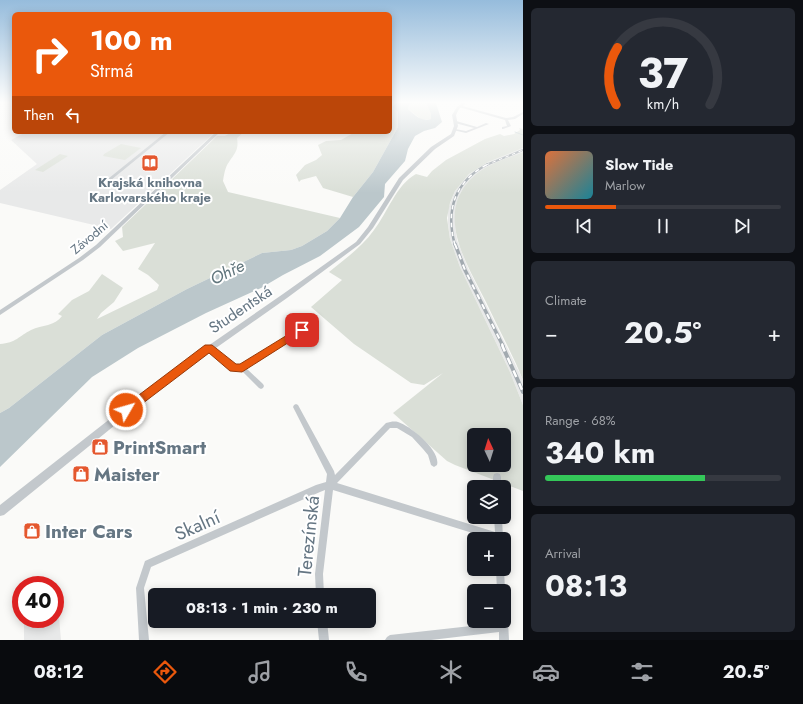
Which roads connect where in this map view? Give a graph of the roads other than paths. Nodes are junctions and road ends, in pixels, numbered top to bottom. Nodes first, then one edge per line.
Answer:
1 (454, 133) edge
2 (166, 134) edge
3 (216, 134) edge
4 (99, 188) dead end
5 (0, 313) edge
6 (302, 330) dead end
7 (209, 348) junction
8 (242, 368) junction
9 (261, 386) dead end
10 (296, 407) dead end
11 (434, 463) dead end
12 (330, 485) junction
13 (0, 511) edge
14 (480, 532) edge
15 (320, 588) edge
16 (323, 628) edge
17 (475, 628) edge
18 (503, 628) edge
19 (144, 640) edge
20 (324, 640) edge
21 (390, 640) edge
22 (504, 640) edge

1 - 7 street, Studentská
2 - 4 street
3 - 5 street, Závodní
6 - 8 street
7 - 8 street
7 - 13 street, Studentská
8 - 9 street
10 - 12 street
11 - 12 street, Terezínská
12 - 14 street
12 - 15 street, Terezínská
12 - 19 street, Skalní
16 - 20 street
17 - 21 street
18 - 22 street

